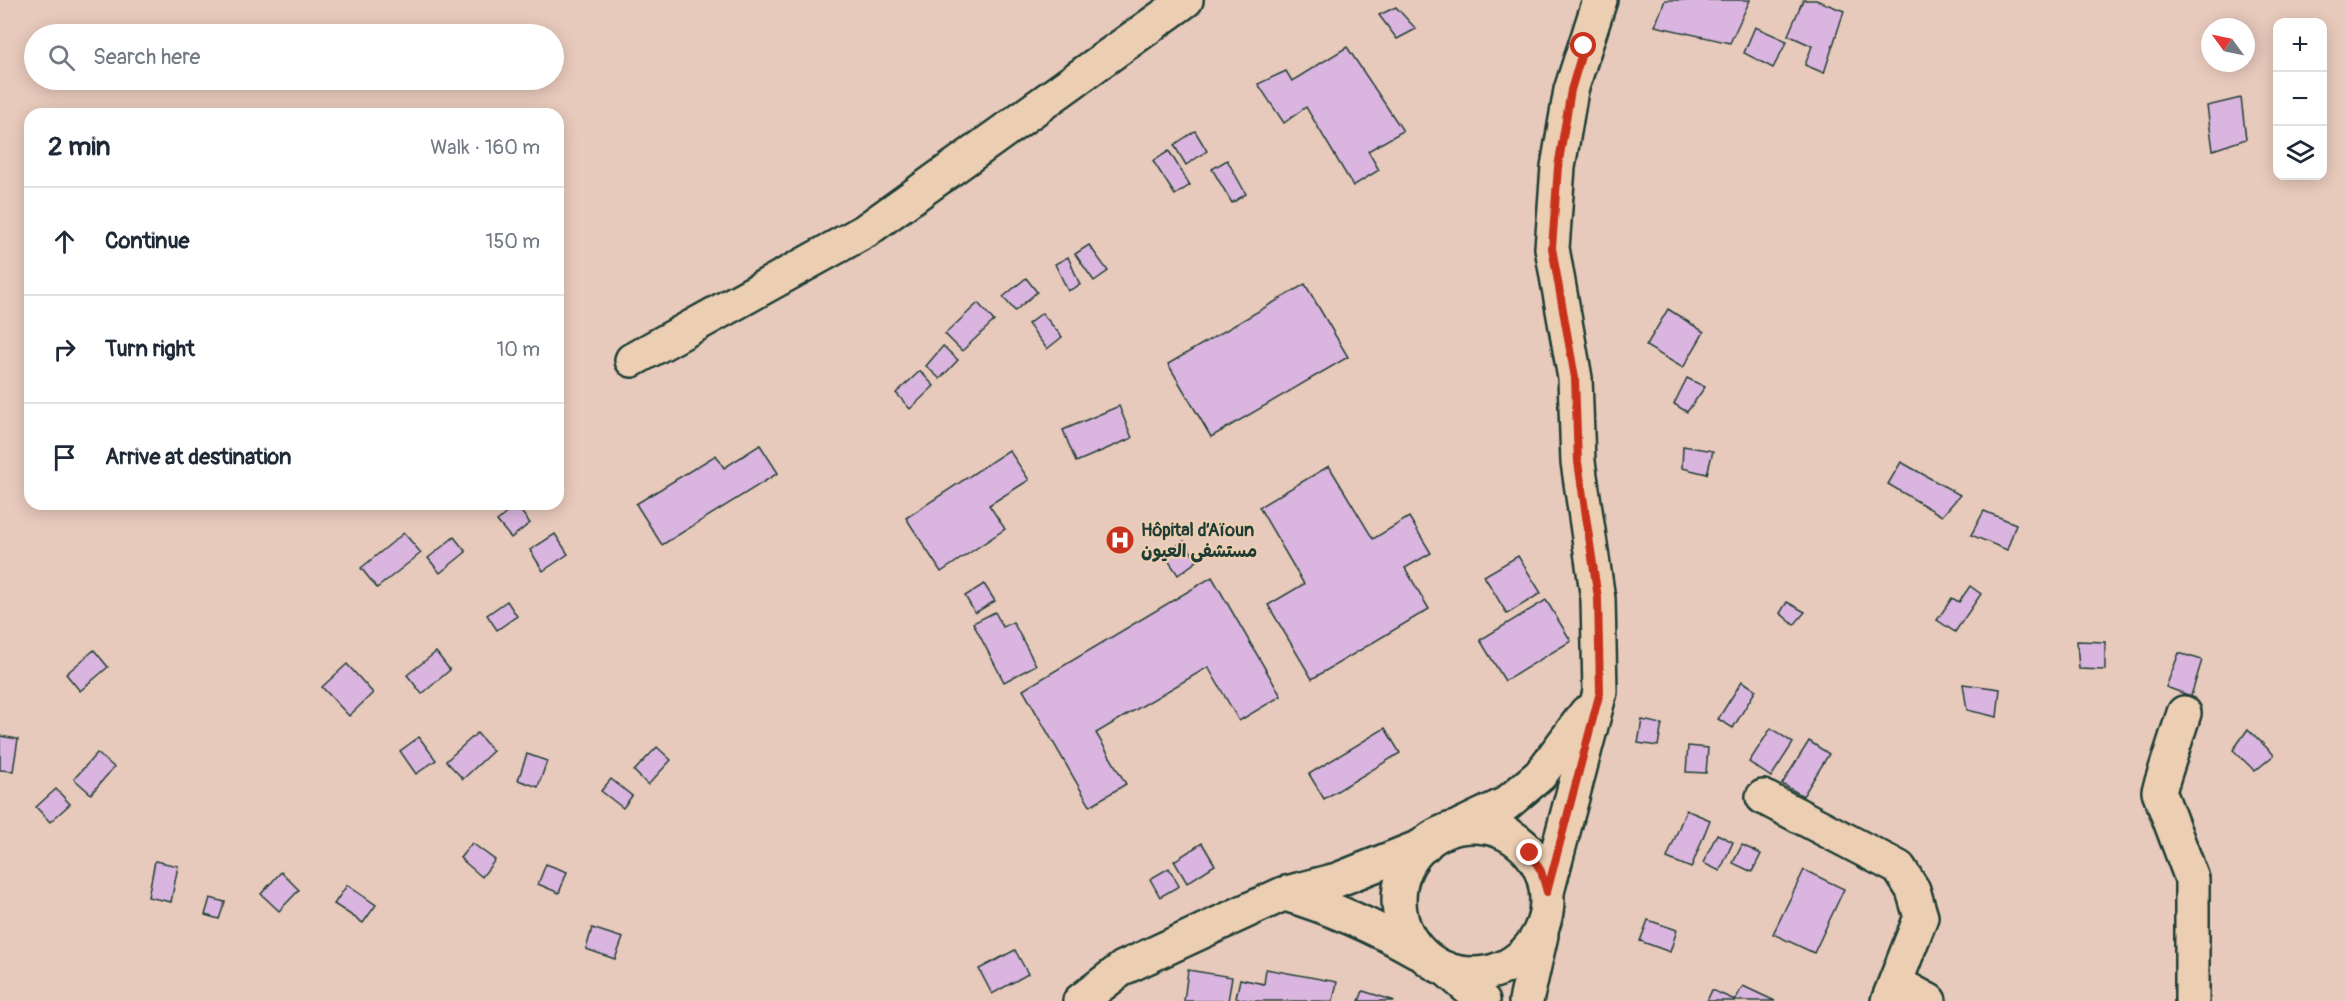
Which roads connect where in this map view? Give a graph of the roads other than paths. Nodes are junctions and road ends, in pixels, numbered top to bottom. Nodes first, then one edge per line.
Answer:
1 (1186, 0) edge
2 (1600, 0) edge
3 (632, 360) dead end
4 (1600, 692) junction
5 (2184, 713) dead end
6 (1763, 797) dead end
7 (1439, 837) junction
8 (1283, 894) junction
9 (1545, 907) junction
10 (1433, 961) junction
11 (1892, 992) edge
12 (1080, 1001) edge
13 (1483, 1001) edge
14 (1526, 1001) edge
15 (1929, 1001) edge
16 (2192, 1001) edge

1 - 3 street
2 - 4 street
4 - 7 street
4 - 9 street
5 - 16 street
6 - 11 street
7 - 8 street
7 - 9 street
7 - 10 street
8 - 10 street
8 - 12 street
9 - 10 street
9 - 14 street
10 - 13 street
11 - 15 street

